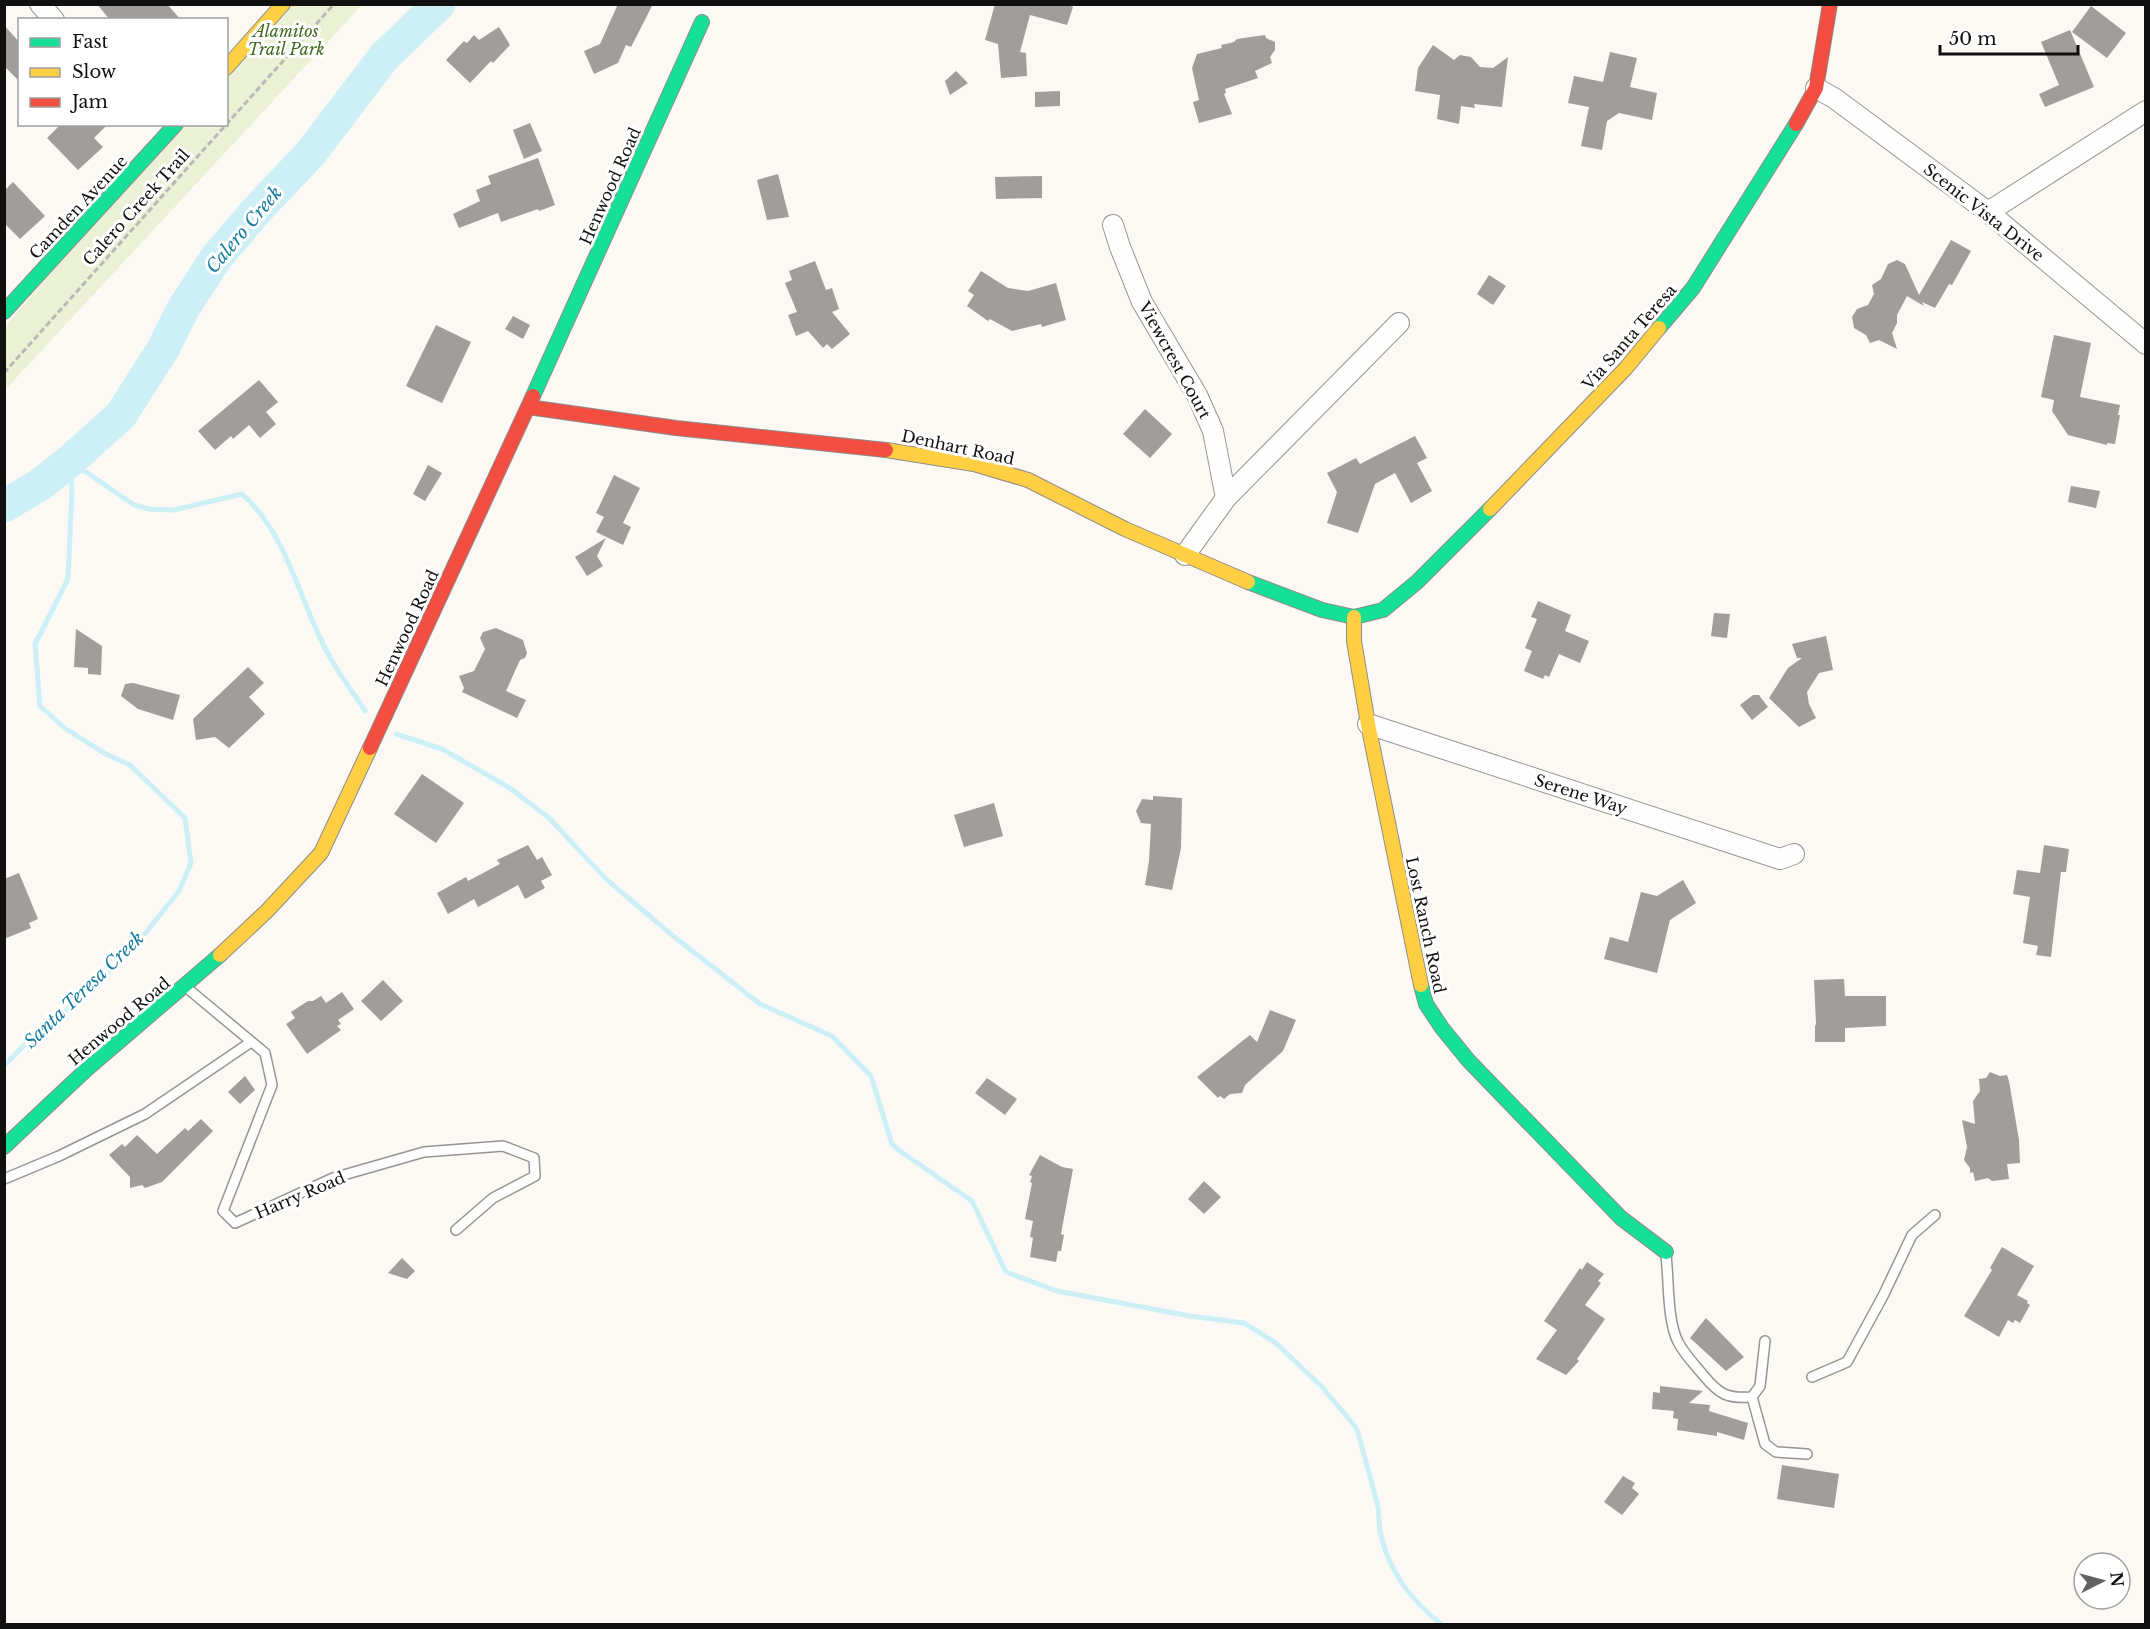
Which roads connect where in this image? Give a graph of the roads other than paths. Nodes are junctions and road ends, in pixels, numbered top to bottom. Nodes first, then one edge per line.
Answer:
1 (40, 4) edge
2 (283, 4) edge
3 (1830, 4) edge
4 (52, 18) edge
5 (702, 22) dead end
6 (228, 66) edge
7 (1816, 88) junction
8 (2145, 111) edge
9 (164, 129) edge
10 (1988, 212) junction
11 (1113, 225) dead end
12 (7, 303) edge
13 (1399, 323) dead end
14 (2145, 344) edge
15 (528, 407) junction
16 (1226, 498) junction
17 (1185, 555) junction
18 (1354, 617) junction
19 (1368, 724) junction
20 (1794, 854) dead end
21 (186, 987) junction
22 (251, 1042) junction
23 (4, 1147) edge
24 (4, 1179) edge
25 (1935, 1215) dead end
26 (456, 1230) dead end
27 (1666, 1252) joint
28 (1765, 1341) dead end
29 (1812, 1377) dead end
30 (1752, 1396) junction
31 (1807, 1454) dead end

1 - 4 street
2 - 6 street
3 - 7 street, Via Santa Teresa
5 - 15 street, Henwood Road
7 - 10 street, Scenic Vista Drive
7 - 18 street, Via Santa Teresa
8 - 10 street
9 - 12 street, Camden Avenue
10 - 14 street, Scenic Vista Drive
11 - 16 street, Viewcrest Court
13 - 16 street
15 - 17 street, Denhart Road
15 - 21 street, Henwood Road
16 - 17 street
17 - 18 street, Denhart Road
18 - 19 street, Lost Ranch Road
19 - 20 street, Serene Way
19 - 27 street, Lost Ranch Road
21 - 22 lane, Harry Road
21 - 23 street, Henwood Road
22 - 24 lane
22 - 26 lane, Harry Road
25 - 29 lane
27 - 30 lane
28 - 30 lane
30 - 31 lane

